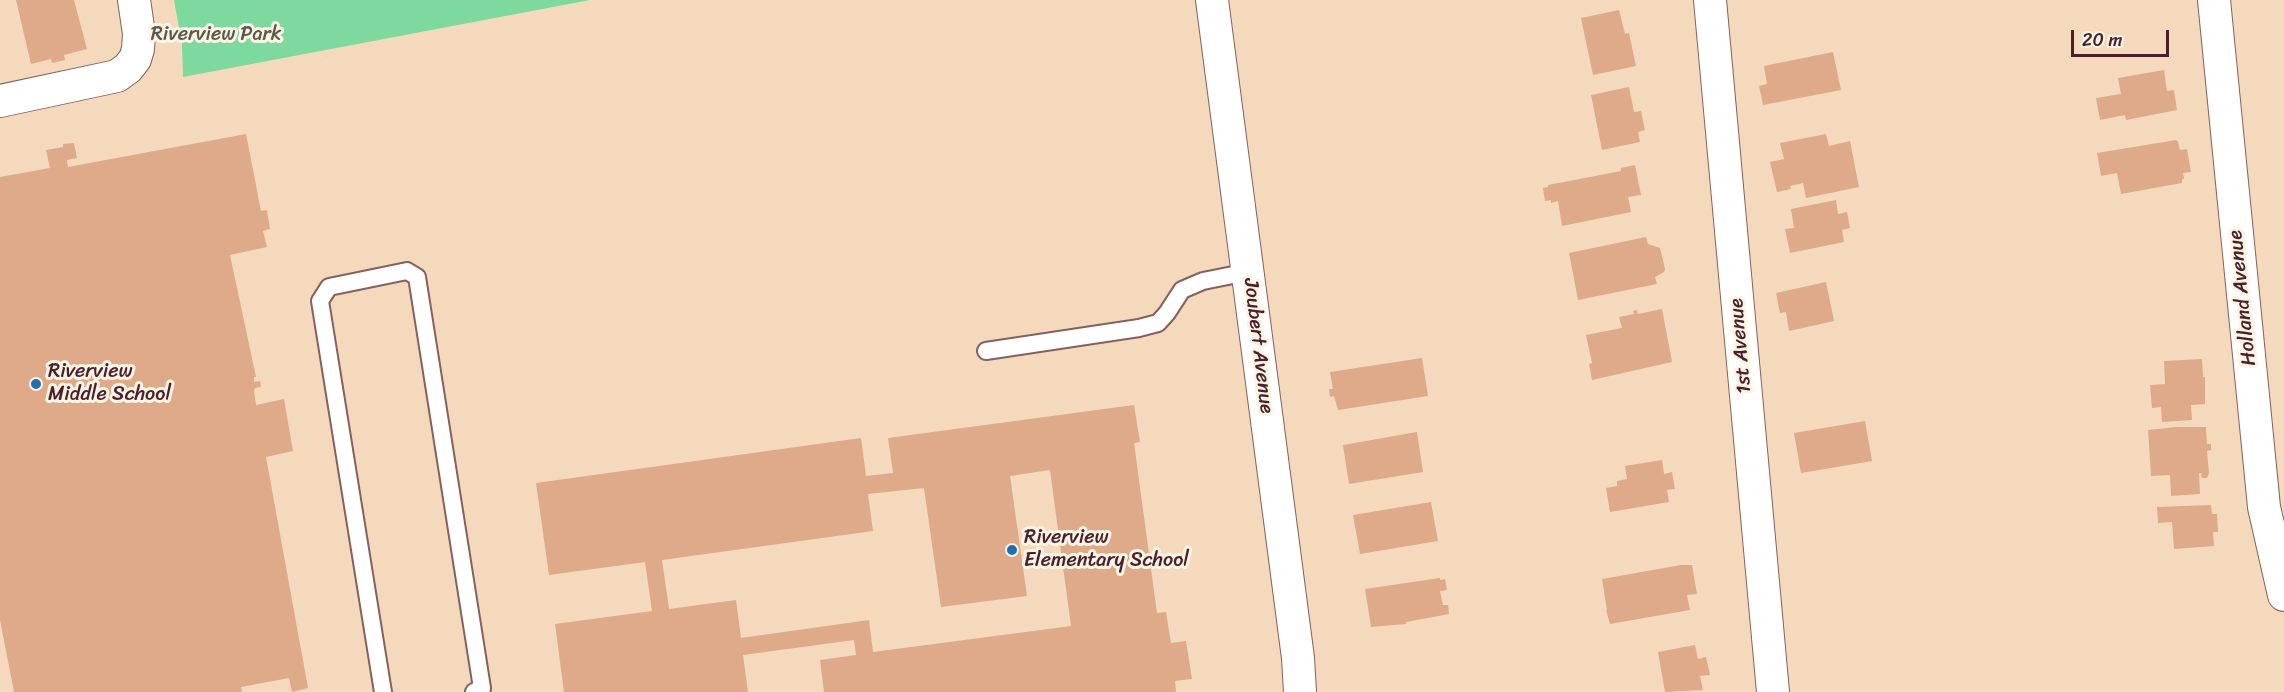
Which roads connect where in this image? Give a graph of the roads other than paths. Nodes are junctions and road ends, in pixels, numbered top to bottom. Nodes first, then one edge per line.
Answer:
1 (134, 0) edge
2 (1212, 0) edge
3 (1710, 0) edge
4 (2214, 0) edge
5 (0, 101) edge
6 (1248, 272) junction
7 (986, 351) dead end
8 (2284, 595) edge
9 (383, 692) edge
10 (474, 692) edge
11 (1300, 692) edge
12 (1773, 692) edge

1 - 5 street
2 - 6 street, Joubert Avenue
3 - 12 street, 1st Avenue
4 - 8 street, Holland Avenue
6 - 7 lane
6 - 11 street, Joubert Avenue
9 - 10 lane

